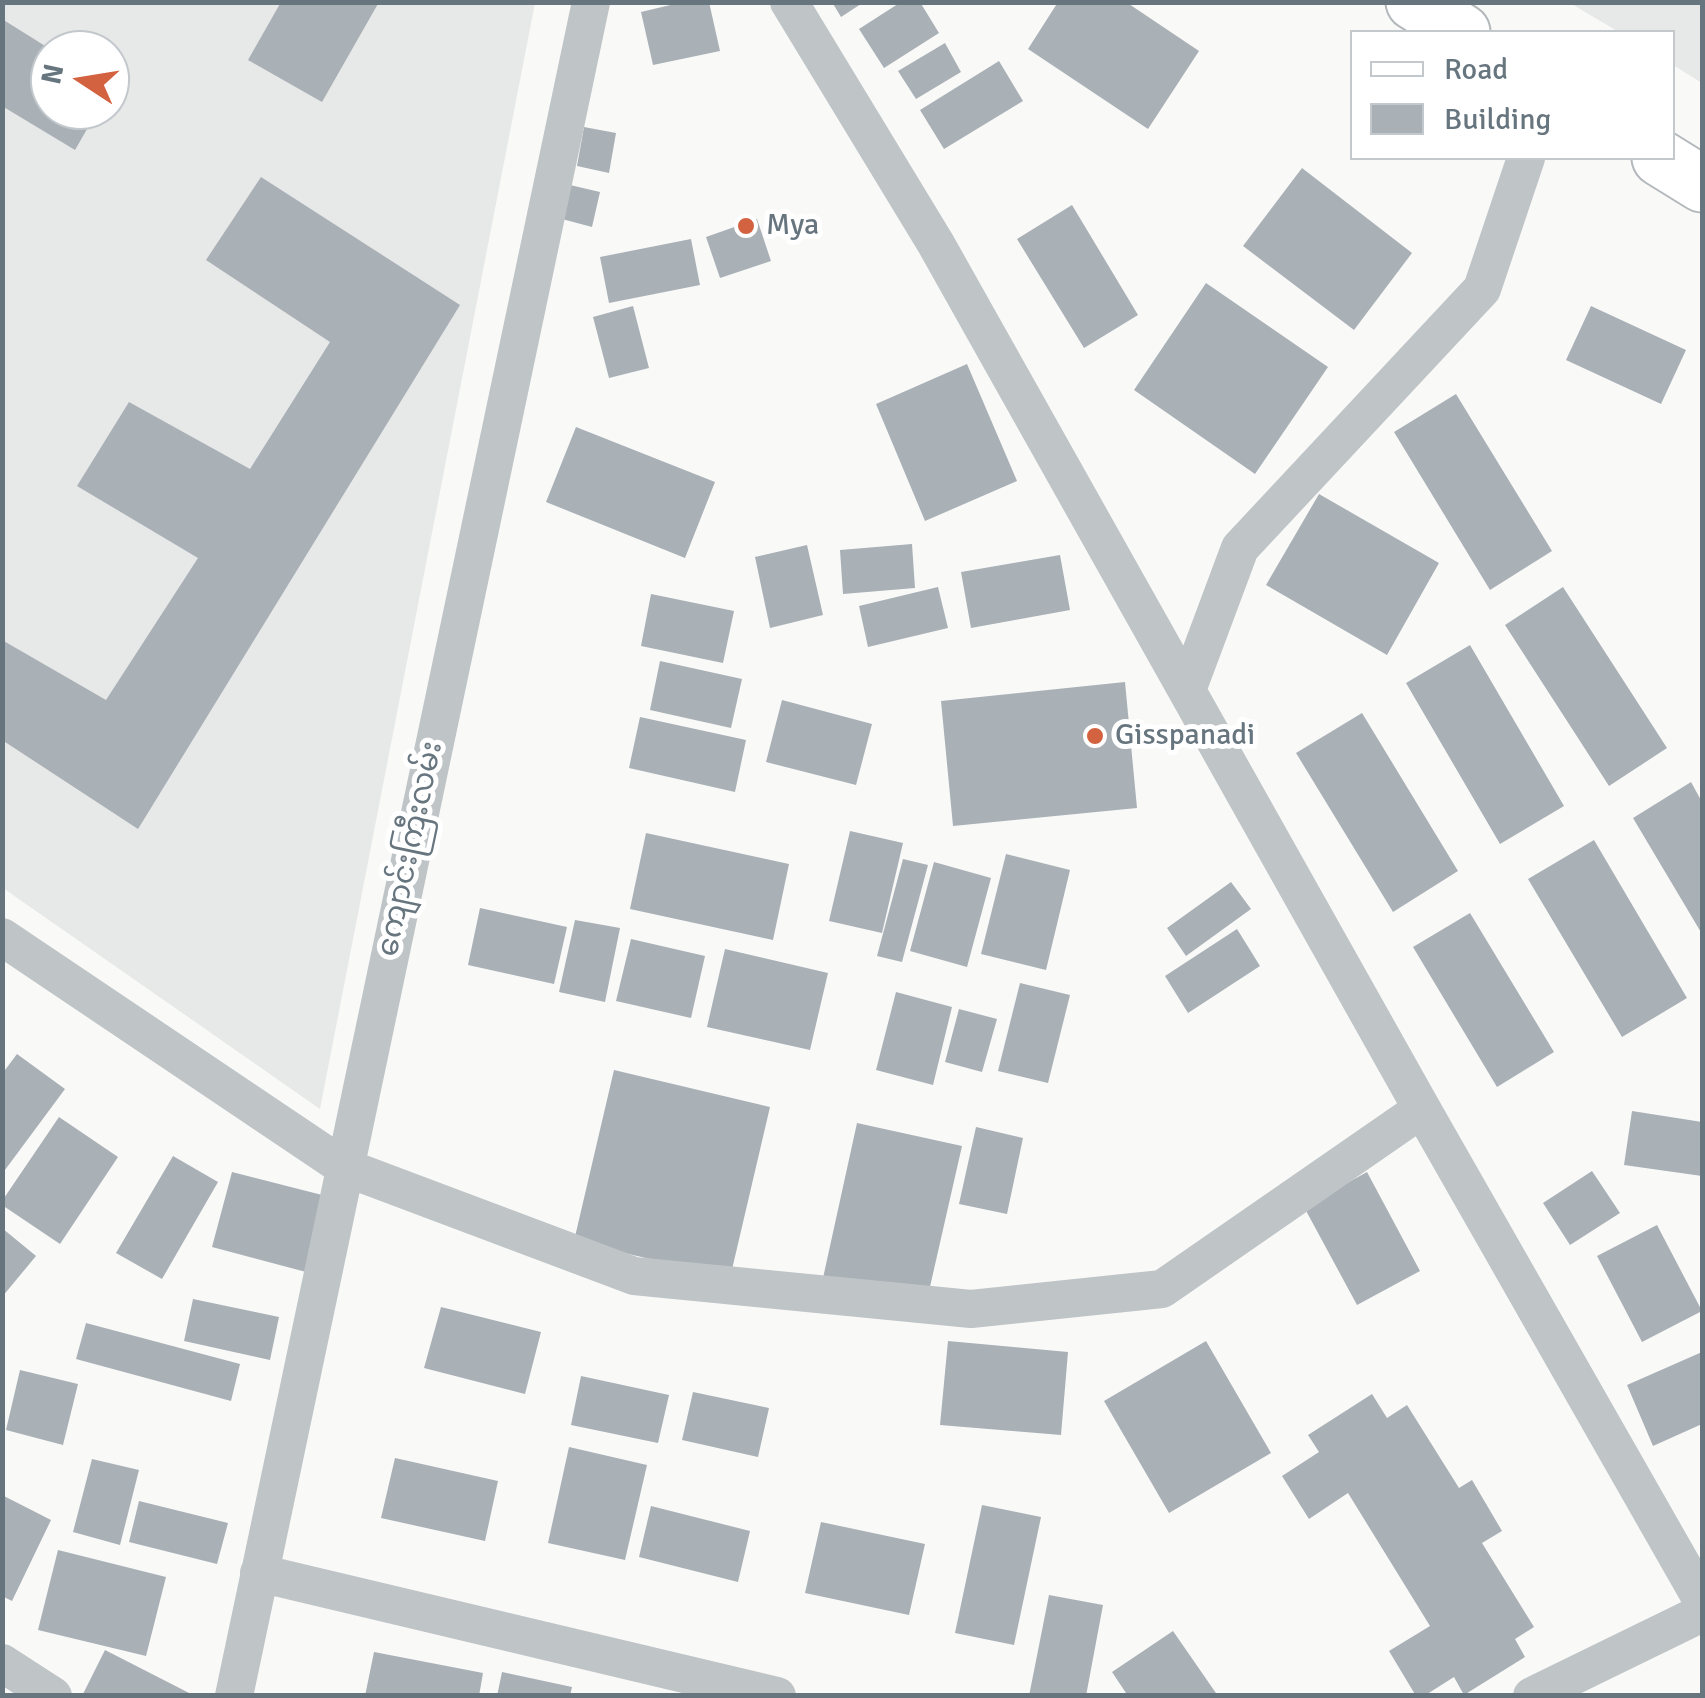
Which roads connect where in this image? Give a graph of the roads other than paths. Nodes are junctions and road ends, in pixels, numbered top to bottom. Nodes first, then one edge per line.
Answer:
1 (592, 2) edge
2 (788, 2) edge
3 (1414, 2) edge
4 (1459, 30) edge
5 (1525, 160) edge
6 (1663, 160) edge
7 (1702, 184) edge
8 (1188, 690) junction
9 (2, 937) edge
10 (1422, 1109) junction
11 (344, 1167) junction
12 (259, 1572) junction
13 (1702, 1600) edge
14 (1702, 1613) edge
15 (2, 1663) edge
16 (53, 1696) edge
17 (234, 1696) edge
18 (777, 1696) edge
19 (1532, 1696) edge

1 - 11 street, ကျောင်းကြီးလမ်း
2 - 8 street
3 - 4 main road
5 - 8 street
6 - 7 main road
8 - 10 street
9 - 11 street
10 - 11 street
10 - 13 street
11 - 12 street, ကျောင်းကြီးလမ်း
12 - 17 street, ကျောင်းကြီးလမ်း
12 - 18 street
14 - 19 street
15 - 16 street

